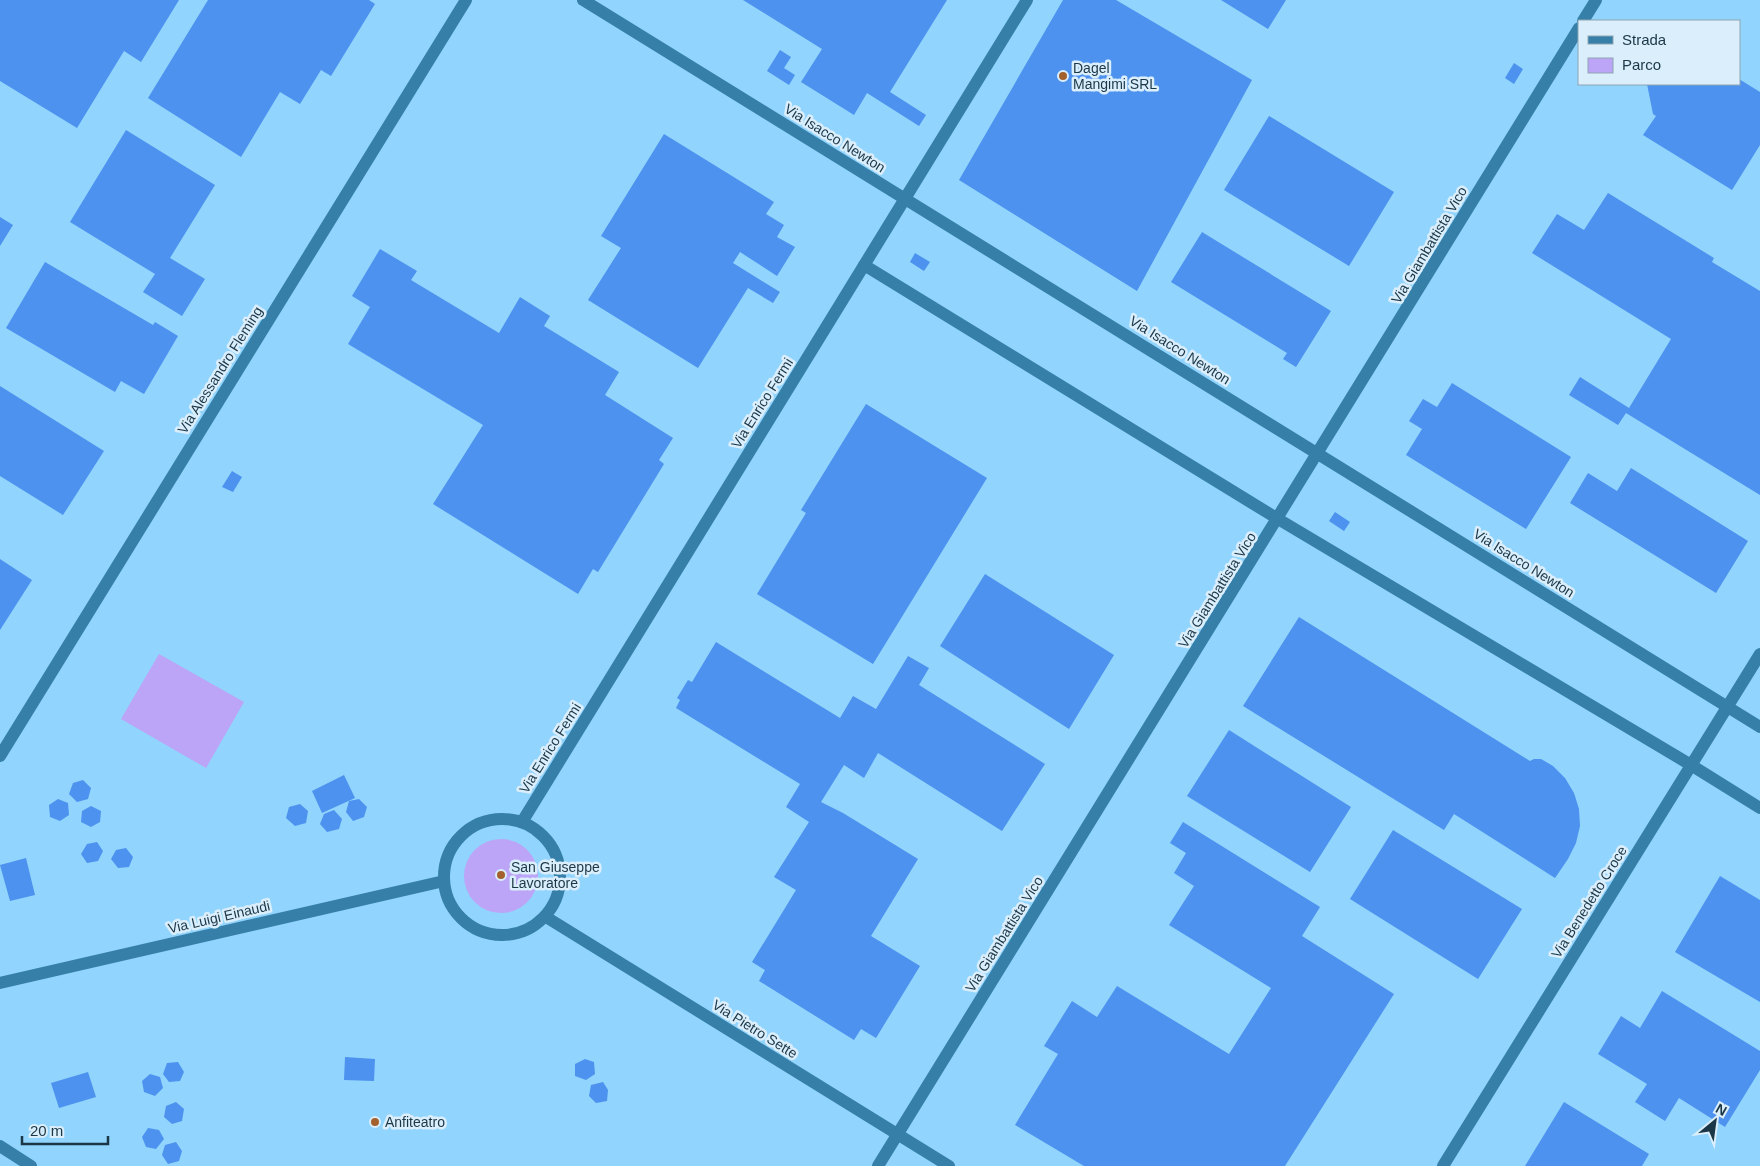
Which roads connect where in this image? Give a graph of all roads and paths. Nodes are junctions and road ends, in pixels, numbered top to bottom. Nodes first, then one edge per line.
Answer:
1 (466, 0) edge
2 (583, 0) edge
3 (1028, 0) edge
4 (1596, 0) edge
5 (1584, 20) edge
6 (1578, 30) edge
7 (905, 199) junction
8 (864, 265) junction
9 (1318, 454) junction
10 (1278, 519) junction
11 (1760, 654) edge
12 (1728, 706) junction
13 (1760, 727) edge
14 (0, 756) edge
15 (1691, 765) junction
16 (1760, 808) edge
17 (522, 822) junction
18 (444, 881) junction
19 (546, 917) junction
20 (0, 982) edge
21 (898, 1134) junction
22 (0, 1146) edge
23 (32, 1166) edge
24 (878, 1166) edge
25 (949, 1166) edge
26 (1443, 1166) edge

1 - 14 street, Via Alessandro Fleming
2 - 7 street, Via Isacco Newton
3 - 7 street, Via Enrico Fermi
4 - 5 street
6 - 9 street, Via Giambattista Vico
7 - 8 street, Via Enrico Fermi
7 - 9 street, Via Isacco Newton
8 - 10 street
8 - 17 street, Via Enrico Fermi
9 - 10 street, Via Giambattista Vico
9 - 12 street, Via Isacco Newton
10 - 15 street
10 - 21 street, Via Giambattista Vico
11 - 12 street, Via Benedetto Croce
12 - 13 street, Via Isacco Newton
12 - 15 street, Via Benedetto Croce
15 - 16 street
15 - 26 street, Via Benedetto Croce
17 - 18 street
17 - 19 street
18 - 19 street
18 - 20 street, Via Luigi Einaudi
19 - 21 street, Via Pietro Sette
21 - 24 street, Via Giambattista Vico
21 - 25 street, Via Pietro Sette
22 - 23 street

